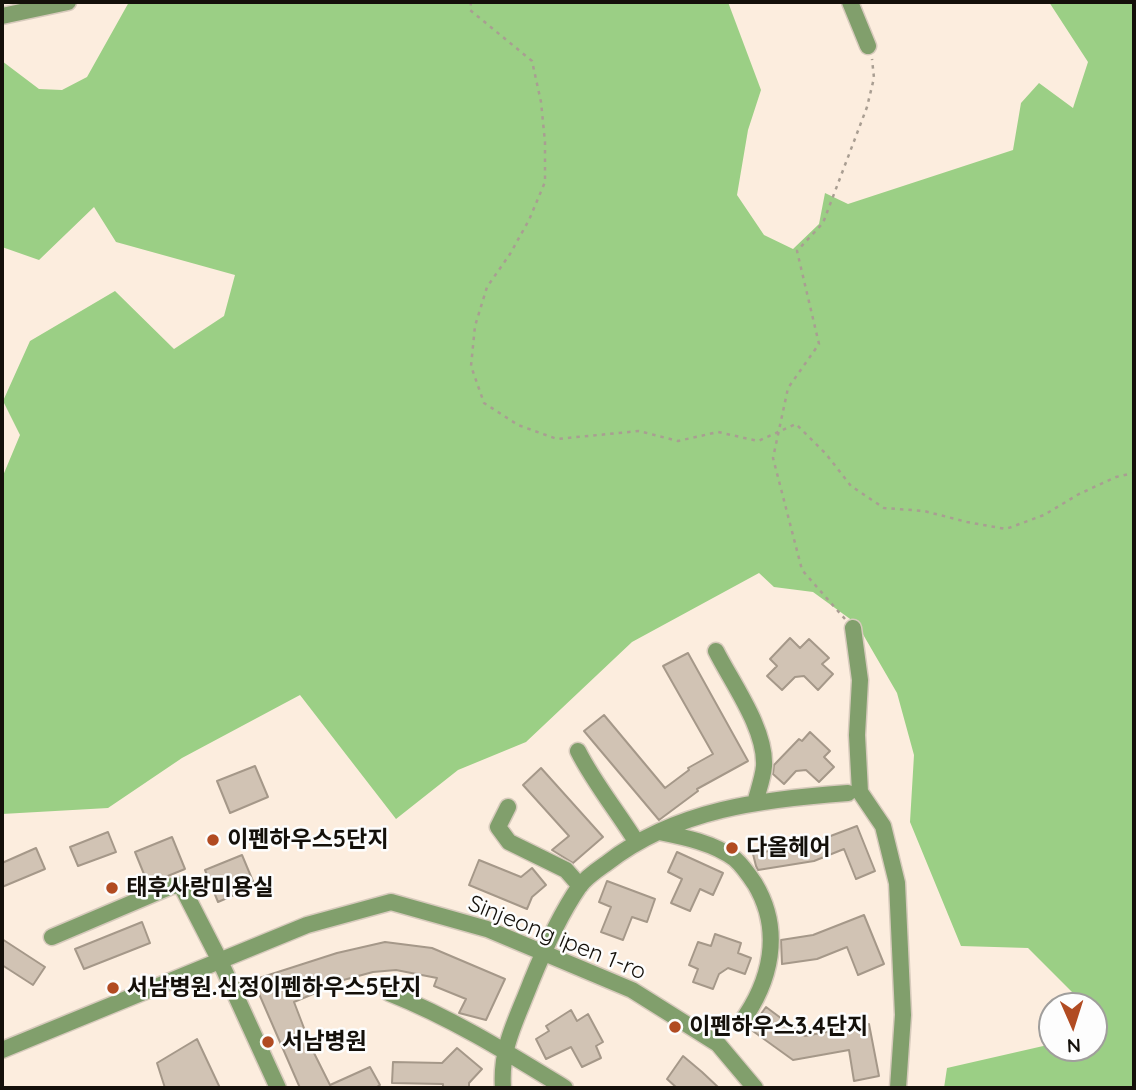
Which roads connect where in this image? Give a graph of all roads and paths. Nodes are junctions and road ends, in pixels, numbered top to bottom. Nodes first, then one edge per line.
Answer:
1 (68, 2) edge
2 (471, 2) edge
3 (850, 2) edge
4 (2, 16) edge
5 (868, 46) joint
6 (778, 432) junction
7 (1134, 473) edge
8 (853, 628) joint
9 (716, 651) dead end
10 (578, 751) dead end
11 (848, 793) dead end
12 (755, 803) junction
13 (508, 807) dead end
14 (659, 832) junction
15 (637, 842) junction
16 (580, 886) junction
17 (52, 937) dead end
18 (543, 953) junction
19 (220, 961) junction
20 (389, 993) dead end
21 (740, 1024) dead end
22 (2, 1050) edge
23 (504, 1050) junction
24 (278, 1088) edge
25 (503, 1088) edge
26 (565, 1088) edge
27 (755, 1088) edge
28 (898, 1088) edge

1 - 4 street
2 - 6 path
3 - 5 street
5 - 6 path
6 - 7 path
6 - 8 path
8 - 28 street
9 - 12 street
10 - 15 street
11 - 12 street
12 - 14 street
13 - 16 street
14 - 15 street
14 - 21 street
15 - 16 street
16 - 18 street
17 - 19 street
18 - 19 street, Sinjeong ipen 1-ro
18 - 23 street
18 - 27 street, Sinjeong ipen 1-ro
19 - 22 street, Sinjeong ipen 1-ro
19 - 24 street
20 - 23 street
23 - 25 street
23 - 26 street

